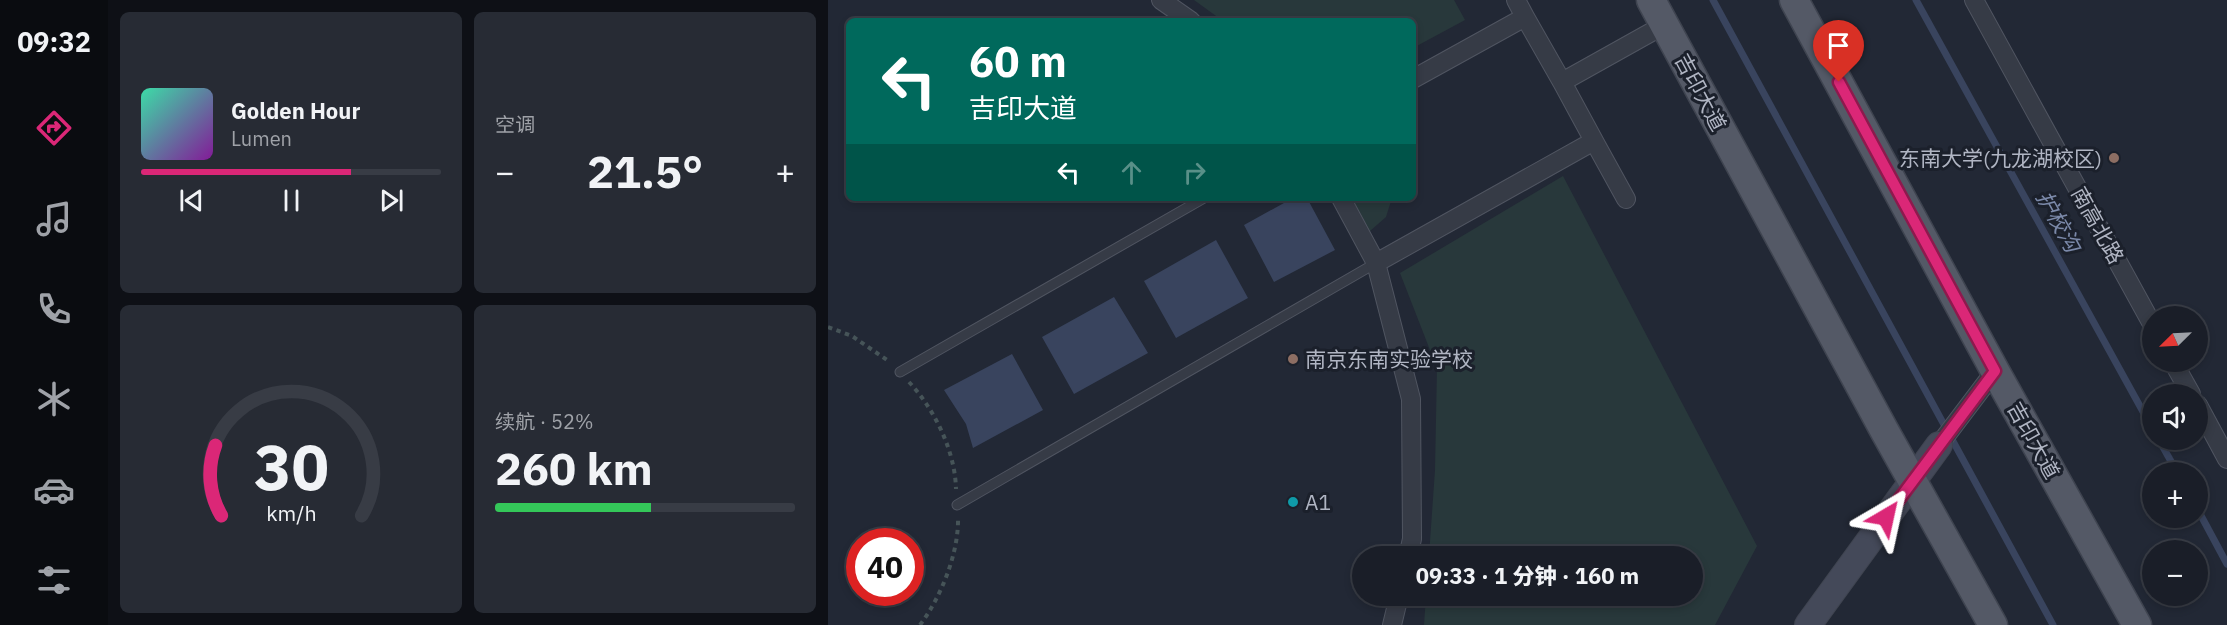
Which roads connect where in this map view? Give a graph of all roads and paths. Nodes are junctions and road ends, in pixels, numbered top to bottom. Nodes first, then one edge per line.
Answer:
1 (1161, 0) edge
2 (1516, 0) edge
3 (1651, 0) edge
4 (1794, 0) edge
5 (1974, 0) edge
6 (1525, 17) junction
7 (1187, 18) edge
8 (1664, 25) junction
9 (1416, 77) edge
10 (1563, 82) junction
11 (1594, 141) junction
12 (1626, 199) dead end
13 (1199, 201) edge
14 (1343, 201) edge
15 (1376, 263) junction
16 (2142, 306) edge
17 (828, 327) edge
18 (1995, 371) junction
19 (900, 372) junction
20 (2208, 424) edge
21 (1939, 445) joint
22 (2227, 459) edge
23 (1912, 481) junction
24 (957, 505) junction
25 (1410, 546) edge
26 (1397, 606) edge
27 (920, 625) edge
28 (1392, 625) edge
29 (1808, 625) edge
30 (1993, 625) edge
31 (2137, 625) edge

1 - 7 street
2 - 6 street
3 - 8 main road, 吉印大道
4 - 18 main road, 吉印大道
5 - 16 street, 南高北路
6 - 9 street
6 - 10 street
8 - 10 street
8 - 23 main road, 吉印大道
10 - 11 street
11 - 12 street
11 - 15 street
13 - 19 lane
14 - 15 street
15 - 24 lane
15 - 25 street
17 - 19 path
18 - 21 street
18 - 31 main road, 吉印大道
19 - 24 path
20 - 22 street
21 - 23 street
23 - 29 street
23 - 30 main road, 吉印大道
24 - 27 path
26 - 28 street

